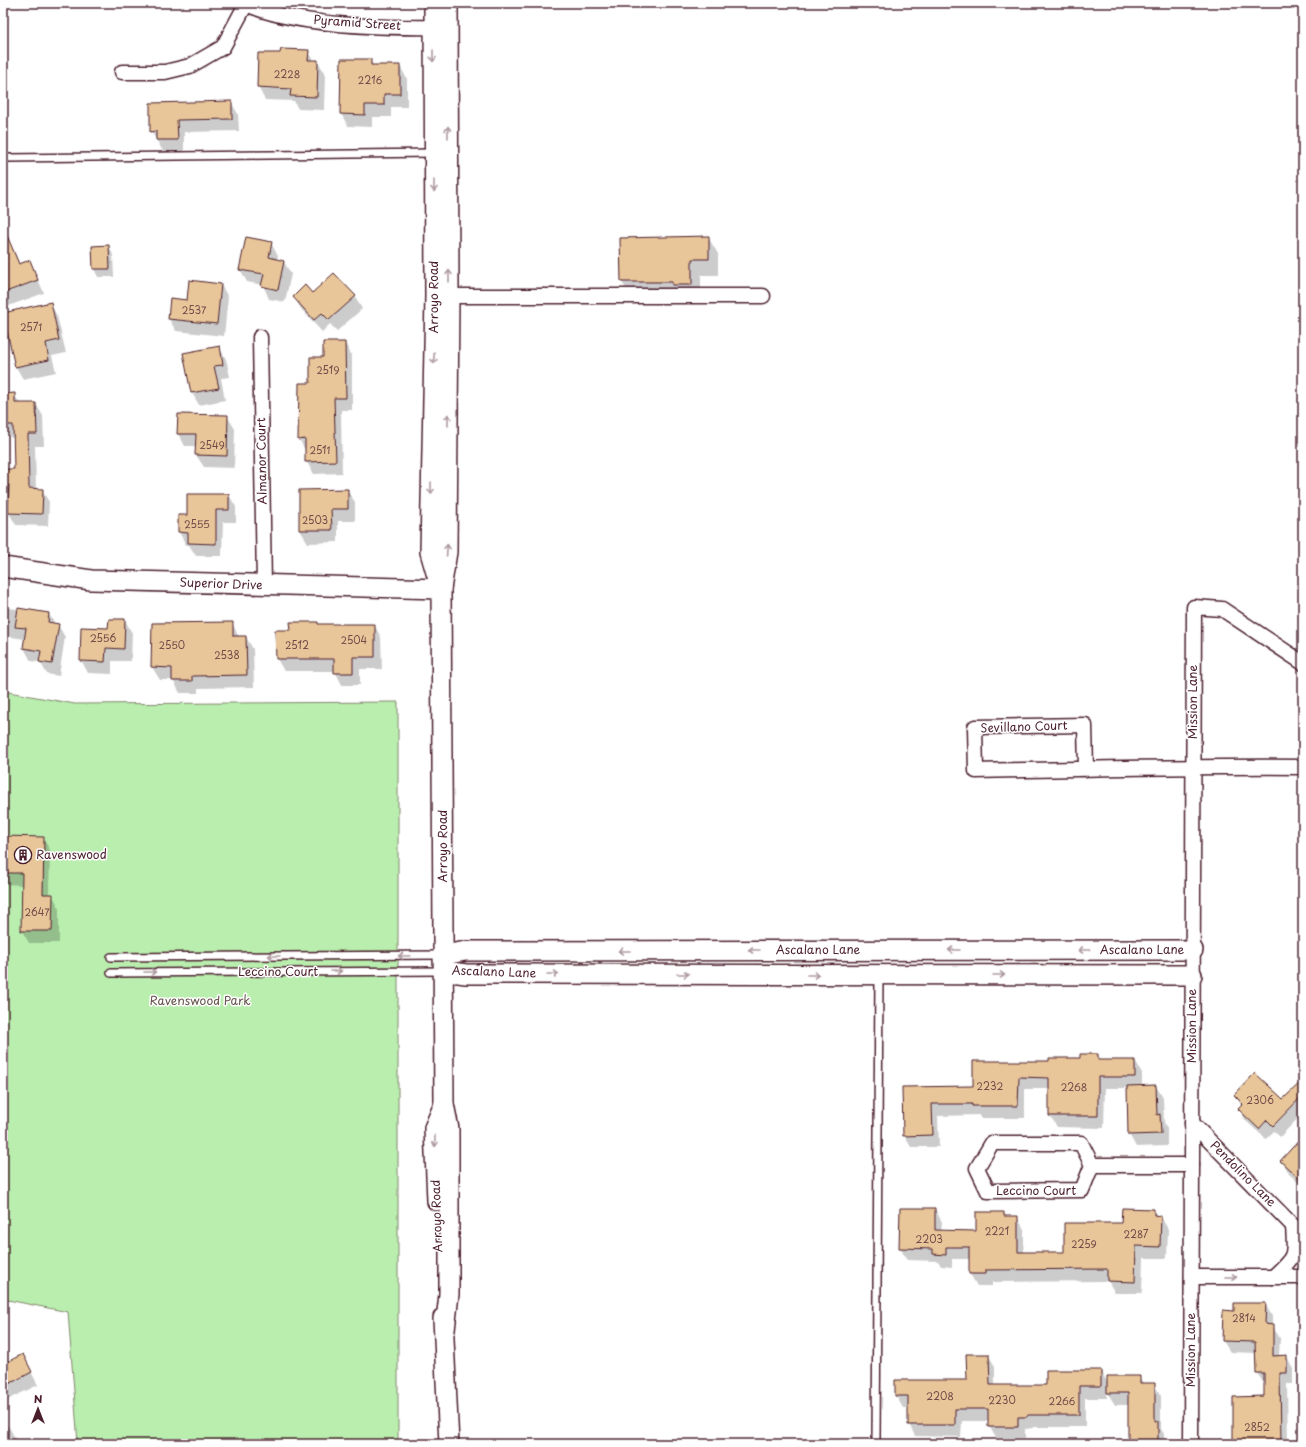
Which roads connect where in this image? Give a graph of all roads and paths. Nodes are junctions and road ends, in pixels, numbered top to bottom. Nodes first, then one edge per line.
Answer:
1 (434, 3) edge
2 (448, 3) edge
3 (245, 4) edge
4 (441, 27) junction
5 (122, 72) dead end
6 (441, 153) junction
7 (9, 158) dead end
8 (442, 296) junction
9 (763, 296) dead end
10 (260, 337) dead end
11 (3, 567) edge
12 (264, 585) junction
13 (441, 588) junction
14 (1303, 663) edge
15 (1193, 766) junction
16 (1303, 767) edge
17 (1086, 769) junction
18 (1192, 950) junction
19 (111, 958) dead end
20 (444, 963) junction
21 (111, 973) dead end
22 (879, 975) junction
23 (1192, 975) junction
24 (1192, 1123) junction
25 (1092, 1165) junction
26 (1192, 1165) junction
27 (1298, 1231) edge
28 (1192, 1276) junction
29 (1273, 1277) junction
30 (1303, 1277) edge
31 (449, 1444) edge
32 (876, 1444) edge
33 (1191, 1444) edge

1 - 4 street, Arroyo Road
2 - 4 street, Arroyo Road
3 - 4 street, Pyramid Street
3 - 5 street
4 - 6 street, Arroyo Road
6 - 7 lane
6 - 8 street, Arroyo Road
8 - 9 street
8 - 13 street, Arroyo Road
10 - 12 street, Almanor Court
11 - 12 street, Superior Drive
12 - 13 street, Superior Drive
13 - 20 street, Arroyo Road
14 - 15 street, Mission Lane
15 - 16 street, Sevillano Court
15 - 17 street, Sevillano Court
15 - 18 street, Mission Lane
17 - 17 street, Sevillano Court
18 -> 20 street, Ascalano Lane
18 - 23 street, Mission Lane
20 -> 19 lane, Leccino Court
21 -> 20 lane, Leccino Court
20 -> 22 street, Ascalano Lane
20 - 31 street, Arroyo Road
22 -> 23 street, Ascalano Lane
22 - 32 lane
23 - 24 street, Mission Lane
24 - 26 street, Mission Lane
24 - 27 street, Pendolino Lane
25 - 25 street, Leccino Court
25 - 26 street
26 - 28 street, Mission Lane
27 - 29 street, Pendolino Lane
28 -> 29 street
28 - 33 street, Mission Lane
29 - 30 street

